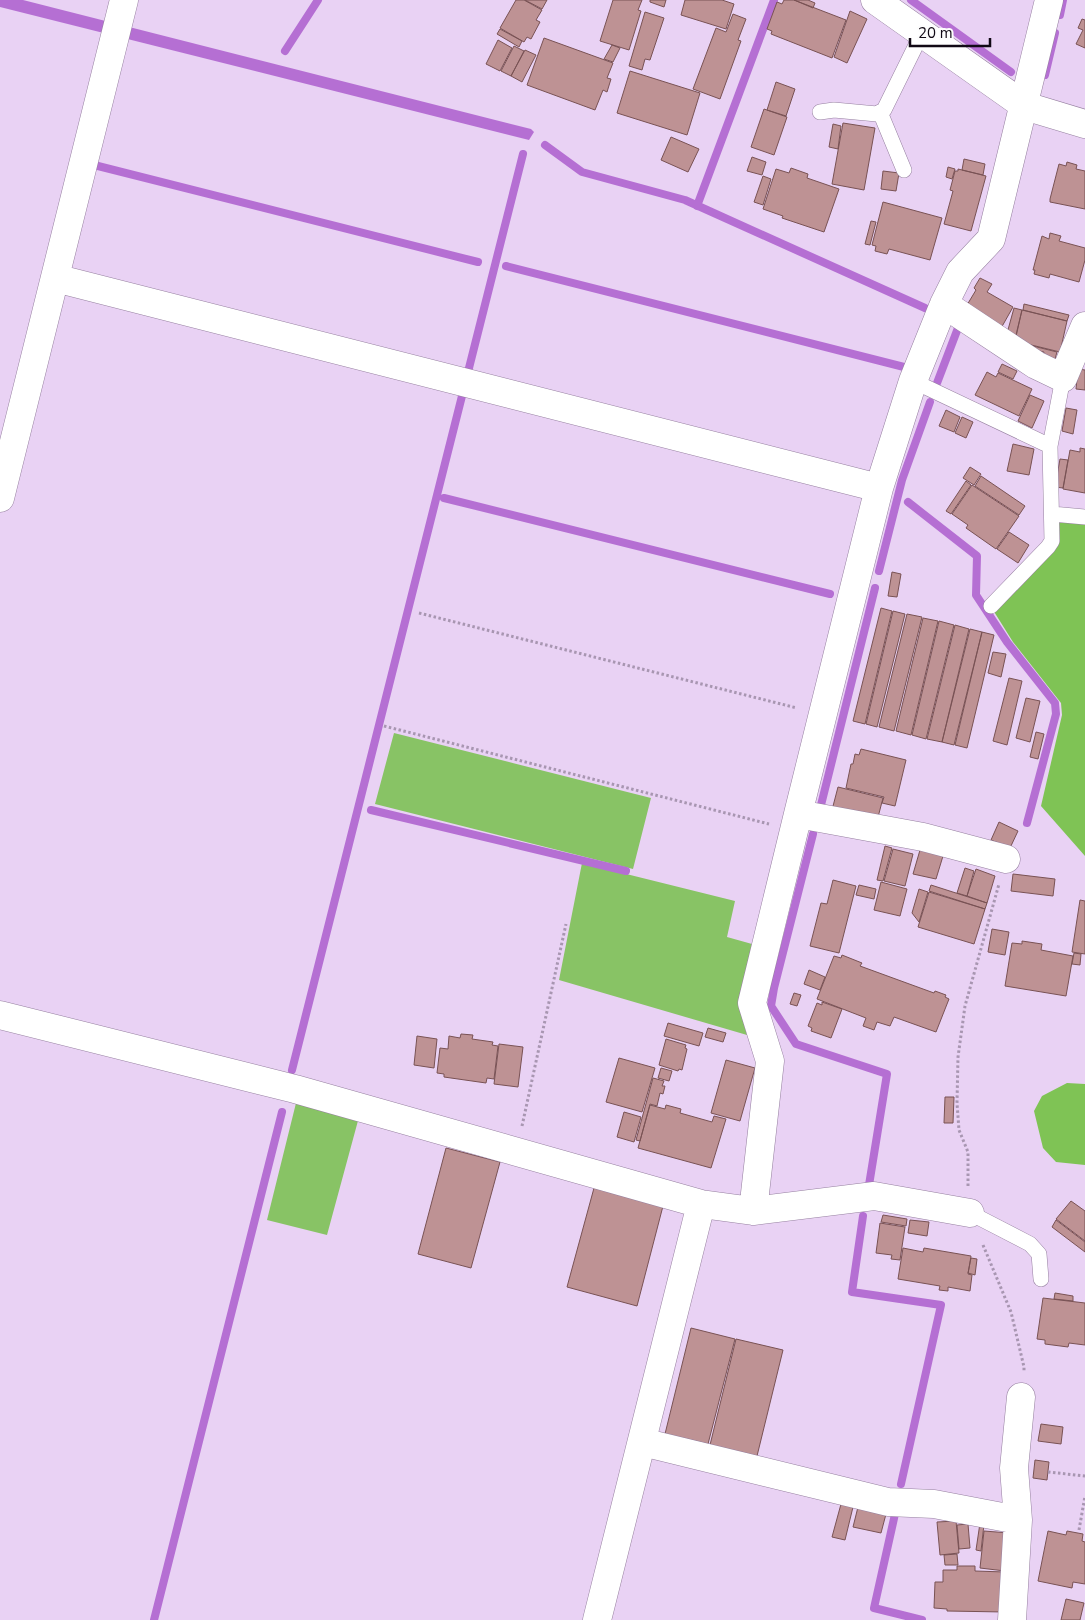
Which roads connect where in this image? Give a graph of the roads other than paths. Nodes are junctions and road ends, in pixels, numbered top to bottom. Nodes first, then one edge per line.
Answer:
1 (875, 0) edge
2 (1049, 0) edge
3 (119, 21) edge
4 (922, 33) junction
5 (1025, 106) junction
6 (820, 112) dead end
7 (880, 112) junction
8 (1085, 124) edge
9 (904, 170) dead end
10 (55, 278) junction
11 (944, 304) junction
12 (1085, 326) edge
13 (1073, 365) edge
14 (913, 381) junction
15 (1050, 446) junction
16 (879, 488) junction
17 (0, 498) edge
18 (1052, 514) junction
19 (1085, 517) edge
20 (991, 606) dead end
21 (796, 822) junction
22 (1006, 859) road end
23 (0, 1015) edge
24 (701, 1204) junction
25 (753, 1211) junction
26 (970, 1213) joint
27 (1041, 1279) dead end
28 (1021, 1397) road end
29 (642, 1442) junction
30 (1018, 1520) junction
31 (597, 1620) edge
32 (1012, 1620) edge

1 - 4 street
2 - 5 street
3 - 10 street
4 - 5 street
4 - 7 lane
5 - 8 street
5 - 11 street
6 - 7 lane
7 - 9 lane
10 - 16 street
10 - 17 street
11 - 13 street
11 - 14 street
12 - 13 street
13 - 15 lane
14 - 15 lane
14 - 16 street
15 - 18 lane
16 - 21 street
18 - 19 lane
18 - 20 lane
21 - 22 street
21 - 25 street
23 - 24 street
24 - 25 street
24 - 29 street
25 - 26 street
26 - 27 lane
28 - 30 street
29 - 30 street
29 - 31 street
30 - 32 street

